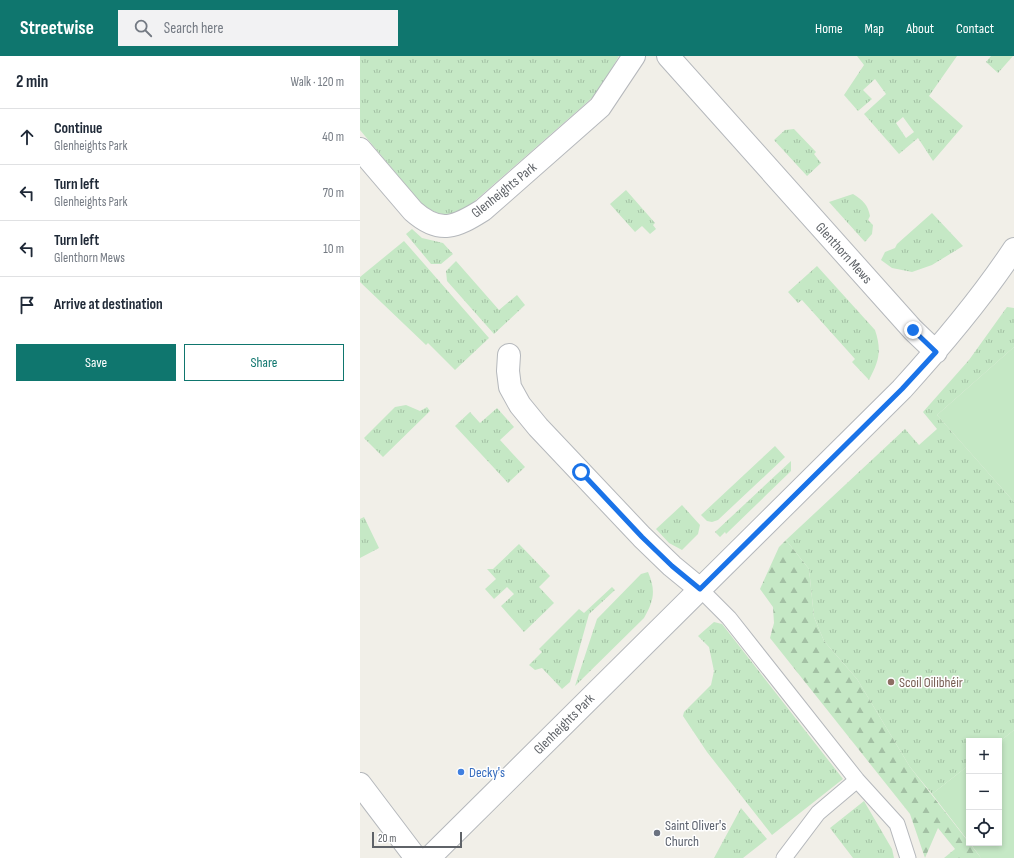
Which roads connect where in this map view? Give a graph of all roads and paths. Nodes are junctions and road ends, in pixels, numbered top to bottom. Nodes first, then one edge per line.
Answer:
1 (634, 56) edge
2 (668, 56) edge
3 (360, 149) edge
4 (1012, 257) edge
5 (936, 352) junction
6 (509, 355) dead end
7 (700, 589) junction
8 (857, 780) junction
9 (360, 784) edge
10 (416, 858) edge
11 (429, 858) edge
12 (784, 858) edge
13 (908, 858) edge

1 - 3 street, Glenheights Park
2 - 5 street, Glenthorn Mews
4 - 5 street
5 - 7 street, Glenheights Park
6 - 7 street
7 - 8 lane
7 - 11 street, Glenheights Park
8 - 12 lane
8 - 13 lane
9 - 10 street

